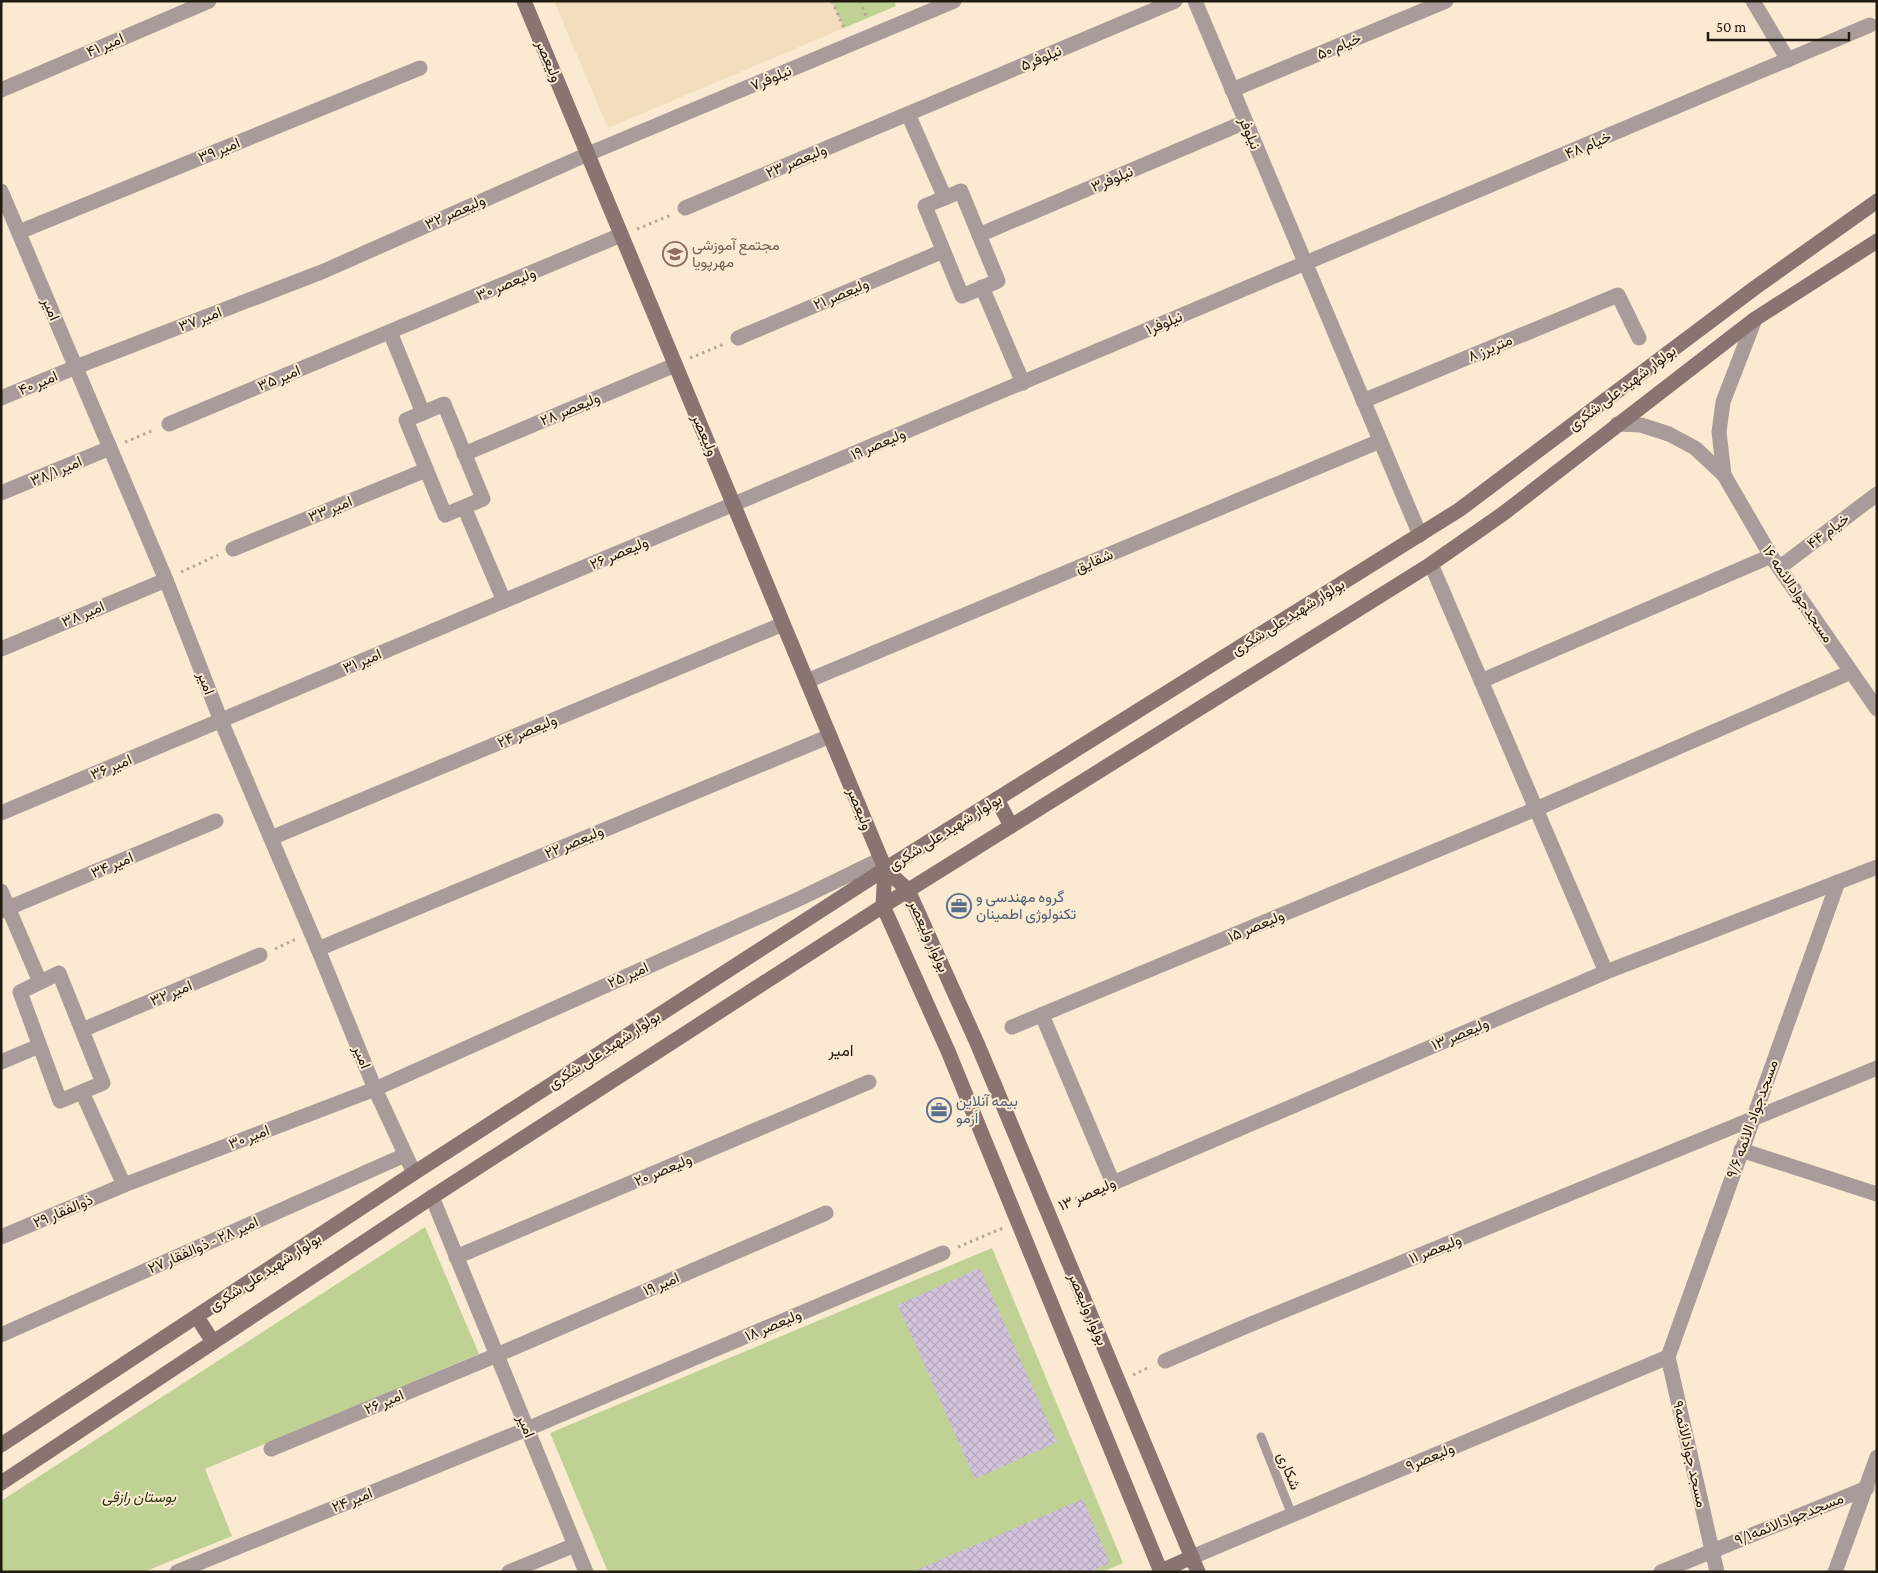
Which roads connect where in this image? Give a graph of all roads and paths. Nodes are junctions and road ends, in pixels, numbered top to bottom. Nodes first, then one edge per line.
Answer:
1 (209, 1) edge
2 (524, 1) edge
3 (832, 1) edge
4 (860, 1) edge
5 (954, 1) edge
6 (1175, 1) edge
7 (1195, 1) edge
8 (1446, 1) edge
9 (1753, 1) edge
10 (874, 16) dead end
11 (867, 18) junction
12 (859, 22) dead end
13 (1874, 22) edge
14 (851, 25) dead end
15 (1788, 60) junction
16 (420, 68) dead end
17 (1, 90) edge
18 (1232, 90) junction
19 (908, 114) junction
20 (1245, 122) junction
21 (588, 154) junction
22 (1, 191) edge
23 (945, 198) junction
24 (1877, 201) edge
25 (685, 208) joint
26 (19, 232) junction
27 (621, 235) junction
28 (979, 235) junction
29 (1877, 241) edge
30 (943, 251) junction
31 (1305, 264) junction
32 (324, 271) joint
33 (982, 288) junction
34 (1755, 320) junction
35 (390, 332) junction
36 (738, 338) joint
37 (1639, 338) dead end
38 (675, 365) junction
39 (76, 367) junction
40 (1023, 382) junction
41 (1, 398) edge
42 (1363, 401) junction
43 (423, 413) junction
44 (169, 424) joint
45 (1617, 424) junction
46 (1380, 441) junction
47 (110, 448) junction
48 (464, 454) junction
49 (426, 470) junction
50 (1724, 475) junction
51 (1, 493) edge
52 (1877, 494) edge
53 (734, 505) junction
54 (464, 507) junction
55 (1420, 535) junction
56 (233, 549) joint
57 (1775, 562) junction
58 (1431, 564) junction
59 (166, 580) junction
60 (504, 601) junction
61 (784, 624) junction
62 (1, 649) edge
63 (1851, 672) junction
64 (1481, 681) junction
65 (807, 682) junction
66 (1877, 709) edge
67 (221, 720) junction
68 (830, 736) junction
69 (998, 799) junction
70 (1536, 809) junction
71 (1, 813) edge
72 (216, 821) dead end
73 (1011, 826) junction
74 (271, 838) junction
75 (883, 864) junction
76 (1877, 867) edge
77 (1838, 882) junction
78 (908, 890) junction
79 (1, 891) edge
80 (883, 906) junction
81 (5, 910) edge
82 (311, 933) junction
83 (318, 949) junction
84 (260, 955) joint
85 (1606, 972) junction
86 (40, 982) junction
87 (1042, 1015) junction
88 (1012, 1028) dead end
89 (82, 1030) junction
90 (39, 1046) junction
91 (1, 1062) edge
92 (1877, 1068) edge
93 (869, 1082) dead end
94 (375, 1089) junction
95 (82, 1092) junction
96 (1752, 1118) junction
97 (1741, 1150) junction
98 (405, 1155) junction
99 (414, 1173) junction
100 (1112, 1182) junction
101 (124, 1185) junction
102 (1877, 1194) edge
103 (432, 1197) junction
104 (1047, 1211) junction
105 (826, 1213) dead end
106 (1018, 1222) junction
107 (1, 1237) edge
108 (943, 1253) joint
109 (456, 1257) junction
110 (197, 1317) junction
111 (1, 1335) edge
112 (213, 1342) junction
113 (497, 1355) junction
114 (1668, 1357) junction
115 (1165, 1361) joint
116 (1118, 1381) junction
117 (528, 1429) junction
118 (1261, 1437) dead end
119 (1, 1445) edge
120 (271, 1449) dead end
121 (1877, 1457) edge
122 (1, 1482) edge
123 (1867, 1488) junction
124 (1292, 1515) junction
125 (575, 1545) junction
126 (1712, 1551) junction
127 (1192, 1557) junction
128 (1160, 1571) edge
129 (177, 1572) edge
130 (509, 1572) edge
131 (586, 1572) edge
132 (1198, 1572) edge
133 (1661, 1572) edge
134 (1717, 1572) edge
135 (1835, 1572) edge

1 - 17 street, امیر ۴۱
2 - 21 main road, ولیعصر
3 - 14 path
4 - 11 path
5 - 21 street, نیلوفر۷
6 - 19 street, نیلوفر۵
7 - 18 street, نیلوفر
8 - 18 street, خیام ۵۰
9 - 15 street
10 - 11 path
11 - 12 path
13 - 15 street, خیام ۴۸
15 - 31 street, خیام ۴۸
16 - 26 street, امیر ۳۹
18 - 20 street, نیلوفر
19 - 23 street
19 - 25 street, ولیعصر ۲۳
20 - 28 street, نیلوفر۳
20 - 31 street, نیلوفر
21 - 27 main road, ولیعصر
21 - 32 street, ولیعصر ۳۲
22 - 26 street, امیر
23 - 28 street
23 - 30 street
24 - 55 main road, بولوار شهید علی شکری
25 - 27 path
26 - 39 street, امیر
27 - 35 street, ولیعصر ۳۰
27 - 38 main road, ولیعصر
28 - 33 street
29 - 34 main road, بولوار شهید علی شکری
30 - 33 street
30 - 36 street, ولیعصر ۲۱
31 - 40 street, نیلوفر۱
31 - 42 street, نیلوفر
32 - 39 street, امیر ۳۷
33 - 40 street
34 - 45 main road, بولوار شهید علی شکری
34 - 50 street
35 - 43 street
35 - 44 street, امیر ۳۵
36 - 38 path
37 - 42 street, ۸ متریرز
38 - 48 street, ولیعصر ۲۸
38 - 53 main road, ولیعصر
39 - 41 street, امیر ۴۰
39 - 47 street, امیر
40 - 53 street, ولیعصر ۱۹
42 - 46 street, نیلوفر
43 - 48 street
43 - 49 street
44 - 47 path
45 - 50 street
45 - 58 main road, بولوار شهید علی شکری
46 - 55 street, نیلوفر
46 - 65 street, شقایق
47 - 51 street, امیر ۳۸/۱
47 - 59 street, امیر
48 - 54 street
49 - 54 street
49 - 56 street, امیر ۳۳
50 - 57 street, مسجدجوادالائمه ۱۶
52 - 57 street, خیام ۴۴
53 - 60 street, ولیعصر ۲۶
53 - 61 main road, ولیعصر
54 - 60 street
55 - 69 main road, بولوار شهید علی شکری
56 - 59 path
57 - 63 street, مسجدجوادالائمه ۱۶
57 - 64 street, خیام ۴۴
58 - 64 street
58 - 73 main road, بولوار شهید علی شکری
59 - 62 street, امیر ۳۸
59 - 67 street, امیر
60 - 67 street, امیر ۳۱
61 - 65 main road, ولیعصر
61 - 74 street, ولیعصر ۲۴
63 - 66 street, مسجدجوادالائمه ۱۶
63 - 70 street, ولیعصر ۱۵
64 - 70 street
65 - 68 main road, ولیعصر
67 - 71 street, امیر ۳۶
67 - 74 street, امیر
68 - 75 main road, ولیعصر
68 - 83 street, ولیعصر ۲۲
69 - 73 main road
69 - 75 main road, بولوار شهید علی شکری
70 - 85 street
70 - 87 street, ولیعصر ۱۵
72 - 81 street, امیر ۳۴
73 - 78 main road, بولوار شهید علی شکری
74 - 82 street, امیر
75 - 78 main road, بولوار ولیعصر
75 - 80 main road, بولوار ولیعصر
75 - 94 street, امیر ۲۵
75 - 99 main road, بولوار شهید علی شکری
76 - 77 street, ولیعصر ۱۳
77 - 85 street, ولیعصر ۱۳
77 - 96 street, مسجدجواد الائمه ۹/۶
78 - 80 main road, بولوار شهید علی شکری
78 - 104 main road, بولوار ولیعصر
79 - 81 street
80 - 103 main road, بولوار شهید علی شکری
80 - 106 main road, بولوار ولیعصر
81 - 86 street
82 - 83 street, امیر
82 - 84 path
83 - 94 street, امیر
84 - 89 street, امیر ۳۲
85 - 100 street, ولیعصر ۱۳
86 - 89 street
86 - 90 street
87 - 88 street, ولیعصر ۱۵
87 - 100 street
89 - 95 street
90 - 91 street
90 - 95 street
92 - 96 street, ولیعصر ۱۱
93 - 109 street, ولیعصر ۲۰
94 - 98 street, امیر
94 - 101 street, امیر ۳۰
95 - 101 street
96 - 97 street, مسجدجواد الائمه ۹/۶
96 - 115 street, ولیعصر ۱۱
97 - 102 street
97 - 114 street, مسجدجواد الائمه ۹/۶
98 - 99 street, امیر
98 - 111 street, امیر ۲۸ - ذوالفقار ۲۷
99 - 110 main road, بولوار شهید علی شکری
100 - 104 path, ولیعصر ۱۳
101 - 107 street, ذوالفقار ۲۹
103 - 109 street, امیر
103 - 112 main road, بولوار شهید علی شکری
104 - 116 main road, بولوار ولیعصر
105 - 113 street, امیر ۱۹
106 - 108 path
106 - 128 main road, بولوار ولیعصر
108 - 117 street, ولیعصر ۱۸
109 - 113 street, امیر
110 - 112 main road
110 - 119 main road, بولوار شهید علی شکری
112 - 122 main road, بولوار شهید علی شکری
113 - 117 street, امیر
113 - 120 street, امیر ۲۶
114 - 124 street, ولیعصر۹
114 - 126 street, مسجد جوادالائمه۹
115 - 116 path
116 - 127 main road, بولوار ولیعصر
117 - 125 street, امیر
117 - 129 street, امیر ۲۴
118 - 124 lane, شکاری
121 - 123 street
123 - 126 street, مسجدجوادالائمه۹/۱
123 - 135 street
124 - 127 street, ولیعصر۹
125 - 130 street
125 - 131 street, امیر
126 - 133 street, مسجدجوادالائمه۹/۱
126 - 134 street, مسجد جوادالائمه۹
127 - 128 main road
127 - 132 main road, بولوار ولیعصر

